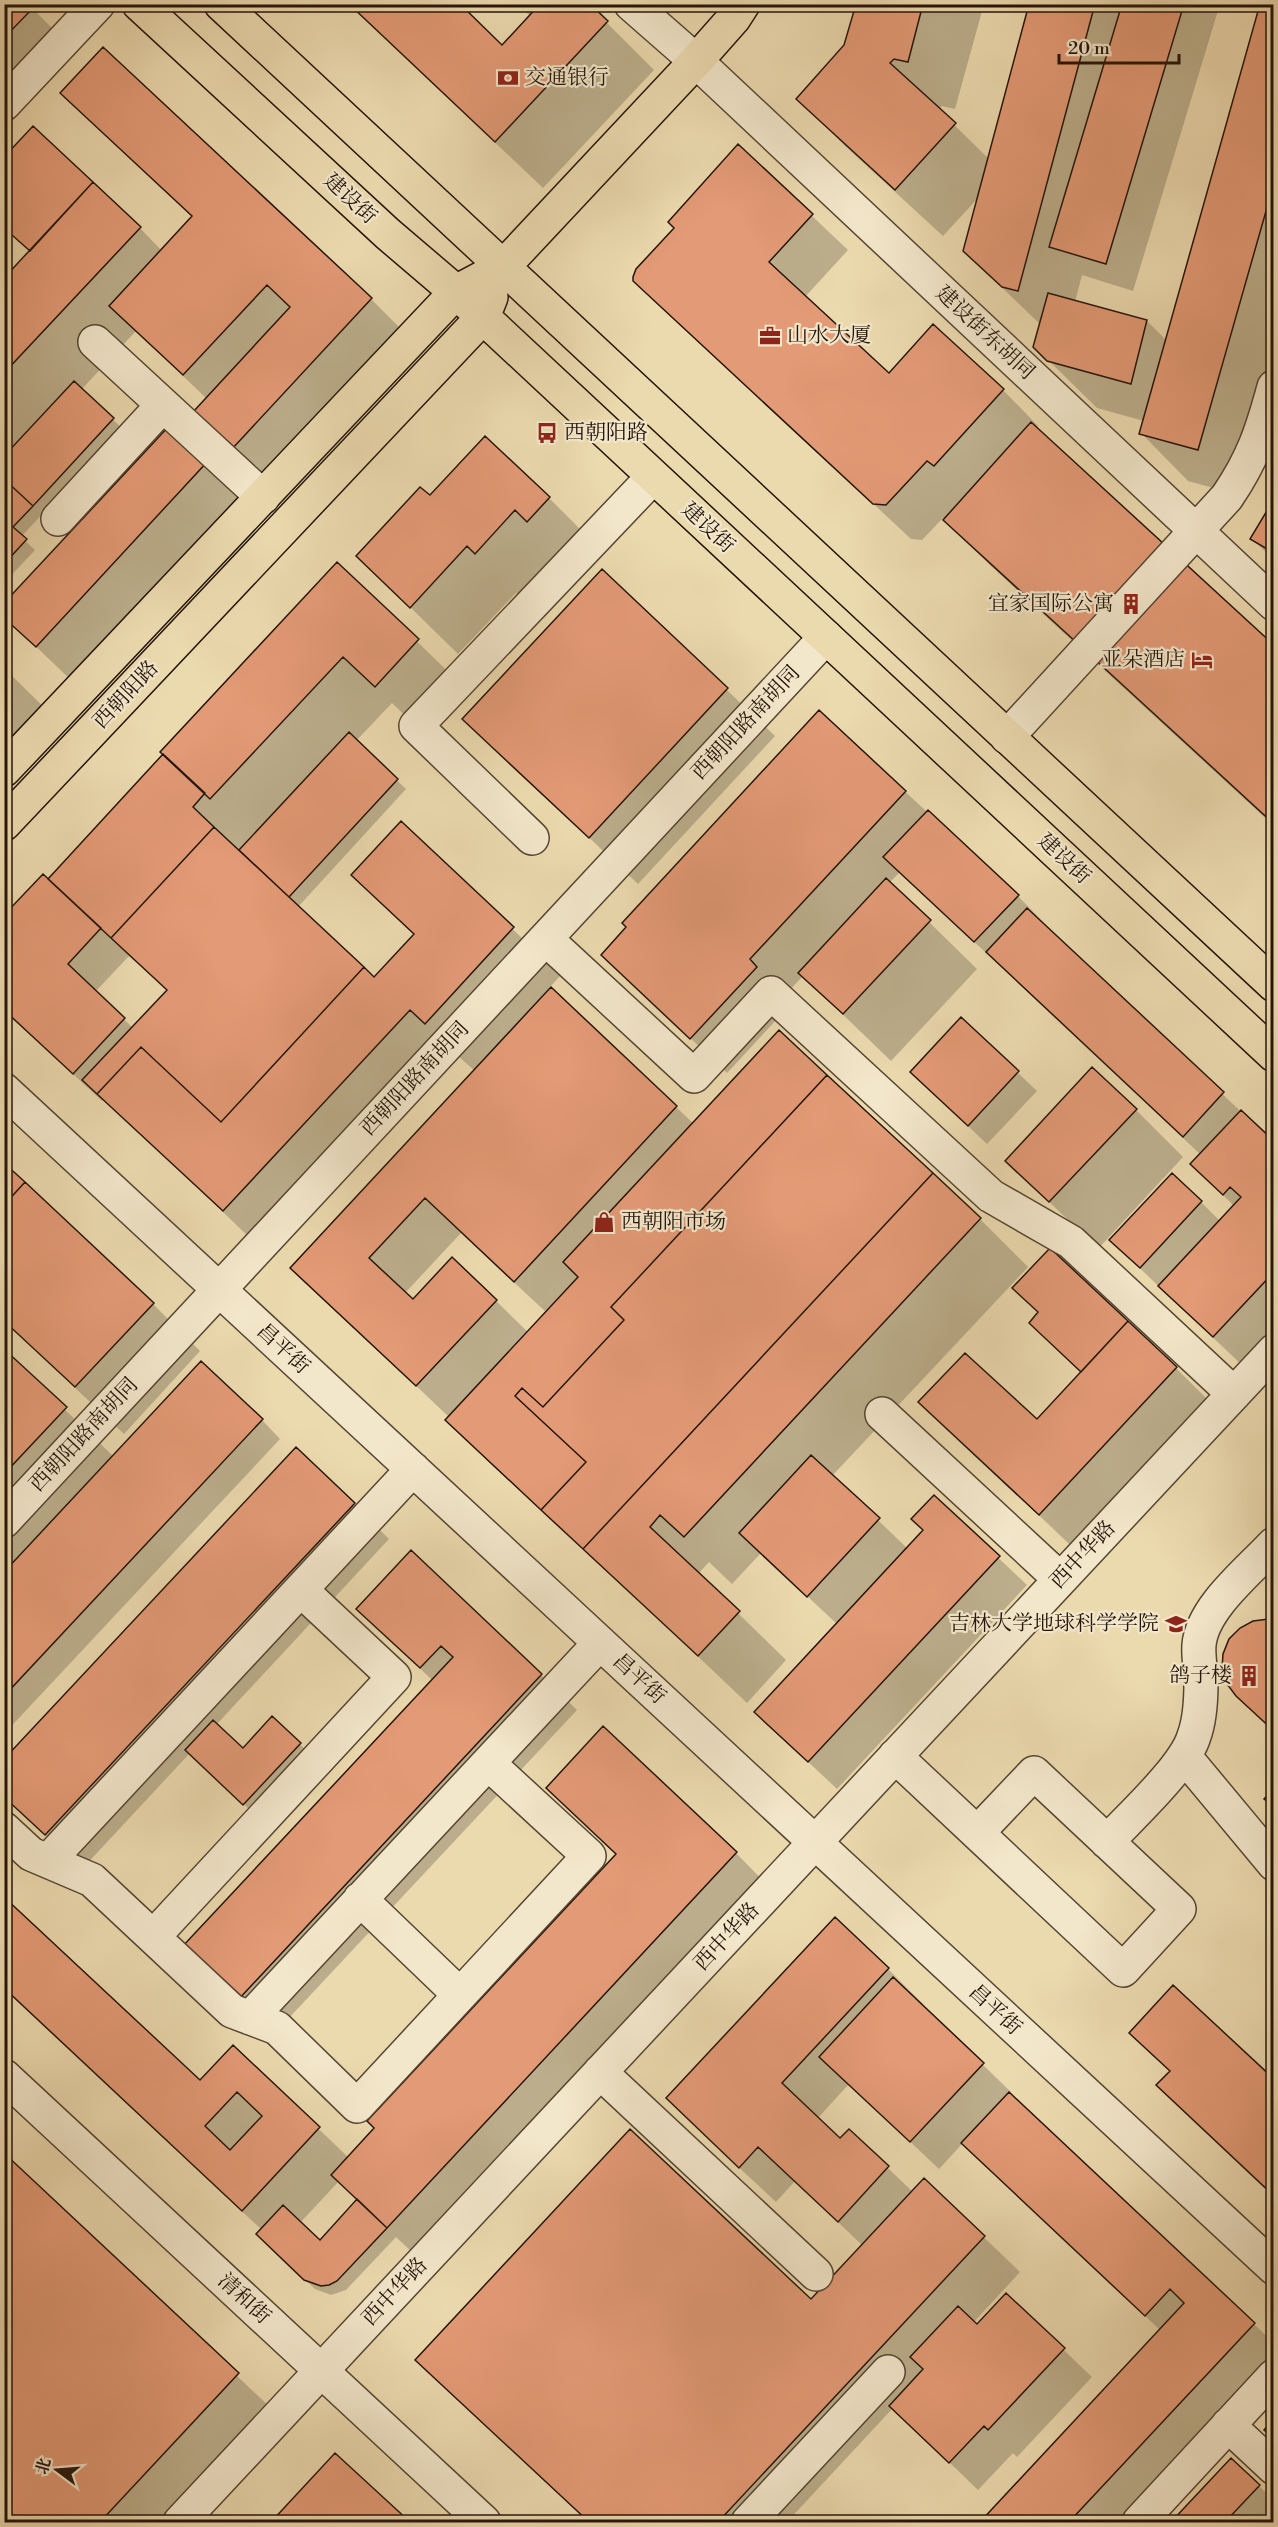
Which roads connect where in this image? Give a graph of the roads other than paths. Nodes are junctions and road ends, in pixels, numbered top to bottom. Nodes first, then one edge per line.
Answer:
1 (98, 4) edge
2 (139, 4) edge
3 (221, 4) edge
4 (632, 4) edge
5 (743, 4) edge
6 (696, 61) junction
7 (4, 104) edge
8 (503, 267) junction
9 (456, 292) junction
10 (483, 317) junction
11 (95, 342) dead end
12 (1274, 387) edge
13 (163, 405) junction
14 (653, 477) junction
15 (263, 497) junction
16 (58, 519) dead end
17 (1197, 532) junction
18 (1274, 604) edge
19 (826, 637) junction
20 (1007, 736) junction
21 (4, 770) edge
22 (4, 824) edge
23 (532, 838) dead end
24 (546, 939) junction
25 (1274, 985) edge
26 (1274, 1055) edge
27 (4, 1090) edge
28 (219, 1290) junction
29 (1274, 1351) edge
30 (1234, 1394) junction
31 (882, 1414) dead end
32 (413, 1470) junction
33 (4, 1521) edge
34 (1274, 1544) edge
35 (1060, 1579) junction
36 (301, 1590) junction
37 (600, 1643) junction
38 (896, 1756) junction
39 (1185, 1757) junction
40 (488, 1763) junction
41 (4, 1829) edge
42 (977, 1833) junction
43 (1107, 1842) junction
44 (815, 1843) junction
45 (48, 1861) junction
46 (1274, 1864) edge
47 (360, 1899) junction
48 (153, 1937) junction
49 (460, 1995) junction
50 (250, 2018) junction
51 (600, 2072) junction
52 (4, 2076) edge
53 (1274, 2268) edge
54 (816, 2274) dead end
55 (321, 2371) junction
56 (888, 2372) dead end
57 (1274, 2376) edge
58 (1228, 2425) junction
59 (1274, 2468) edge
60 (180, 2523) edge
61 (484, 2523) edge
62 (748, 2523) edge
63 (1139, 2523) edge

1 - 7 street
2 - 9 main road, 建设街
3 - 8 main road
4 - 6 street, 建设街东胡同
5 - 6 main road, 西朝阳路
6 - 8 main road, 西朝阳路
6 - 17 street, 建设街东胡同
8 - 9 main road, 西朝阳路
8 - 10 main road, 西朝阳路
8 - 20 main road
9 - 10 main road, 建设街
9 - 15 main road, 西朝阳路
10 - 14 main road, 建设街
10 - 22 main road, 西朝阳路
11 - 13 street
12 - 17 street
13 - 15 street
13 - 16 street
14 - 19 main road, 建设街
14 - 23 street
15 - 21 main road, 西朝阳路
17 - 18 street, 建设街东胡同
17 - 20 street
19 - 24 street, 西朝阳路南胡同
19 - 26 main road, 建设街
20 - 25 main road
24 - 28 street, 西朝阳路南胡同
24 - 30 street
27 - 28 street, 昌平街
28 - 32 street, 昌平街
28 - 33 street, 西朝阳路南胡同
29 - 30 street, 西中华路
30 - 35 street, 西中华路
31 - 35 street
32 - 36 street
32 - 37 street, 昌平街
34 - 39 street
35 - 38 street, 西中华路
36 - 45 street
36 - 48 street
37 - 40 street
37 - 44 street, 昌平街
38 - 42 street
38 - 44 street, 西中华路
39 - 43 street
39 - 46 street
40 - 47 street
40 - 49 street
41 - 45 street
42 - 43 street
42 - 43 street
44 - 51 street, 西中华路
44 - 53 street, 昌平街
45 - 48 street
47 - 49 street
47 - 50 street
48 - 50 street
49 - 50 street
51 - 54 street
51 - 55 street, 西中华路
52 - 55 street, 清和街
55 - 60 street, 西中华路
55 - 61 street, 清和街
56 - 62 street
57 - 58 street
58 - 59 street
58 - 63 street

